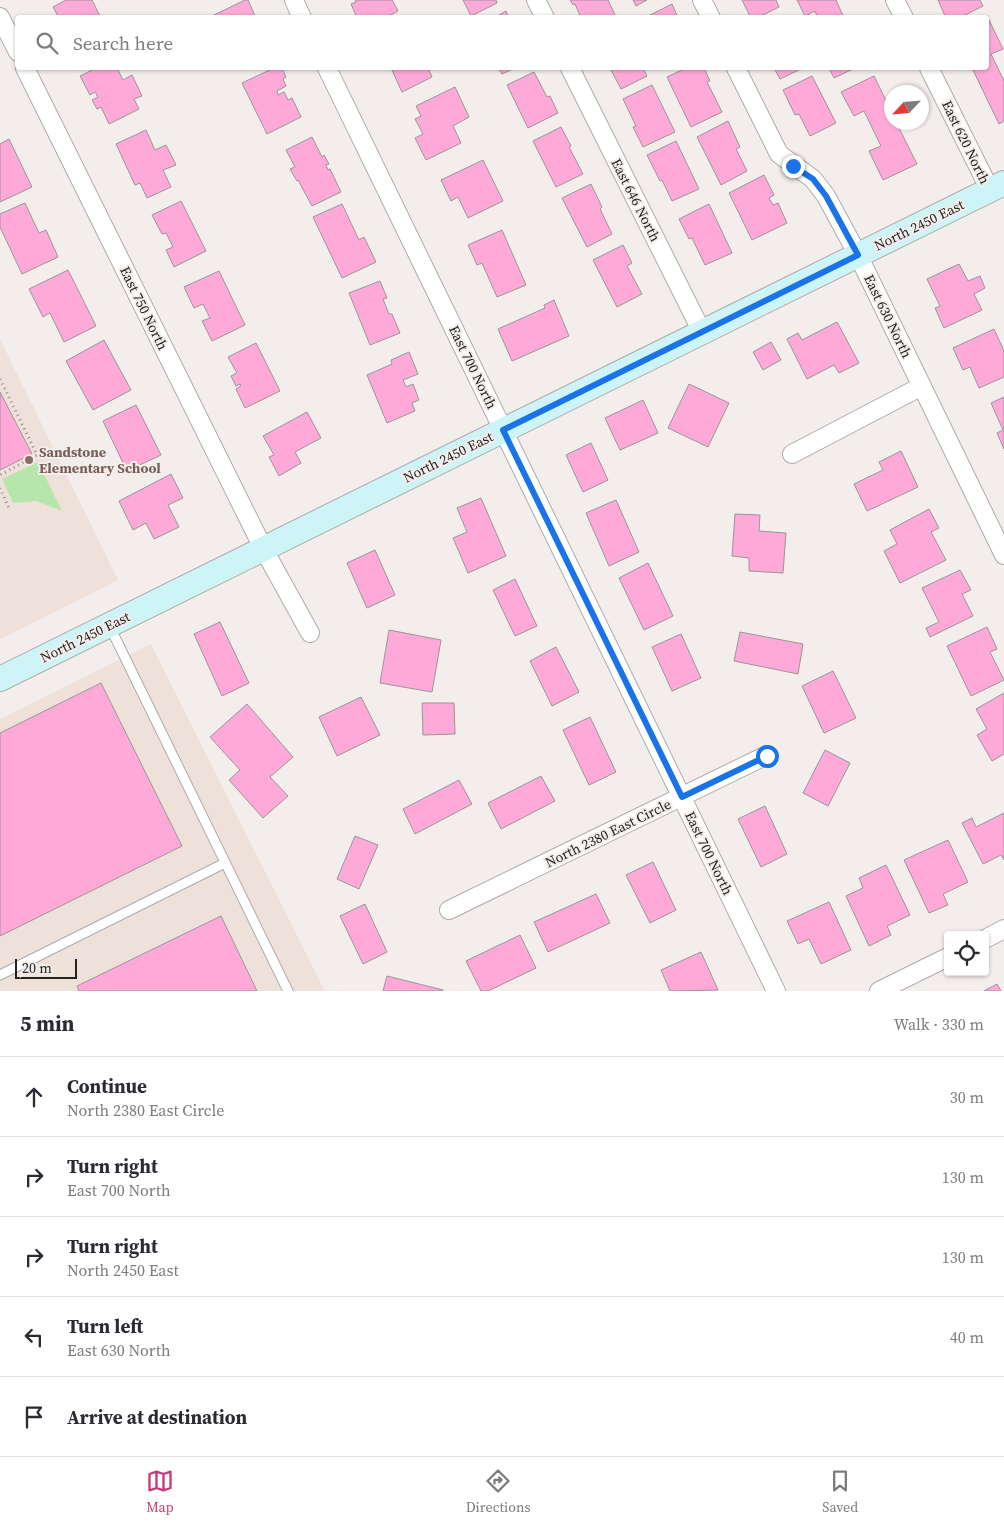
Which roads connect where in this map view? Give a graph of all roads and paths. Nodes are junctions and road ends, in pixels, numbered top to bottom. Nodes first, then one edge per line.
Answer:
1 (294, 0) edge
2 (536, 0) edge
3 (702, 0) edge
4 (895, 0) edge
5 (301, 15) edge
6 (544, 15) edge
7 (709, 15) edge
8 (902, 15) edge
9 (0, 17) edge
10 (15, 46) edge
11 (26, 70) edge
12 (328, 70) edge
13 (571, 70) edge
14 (737, 70) edge
15 (930, 70) edge
16 (997, 186) edge
17 (858, 255) junction
18 (702, 332) junction
19 (0, 378) edge
20 (922, 386) junction
21 (503, 430) junction
22 (792, 454) dead end
23 (0, 475) edge
24 (0, 488) edge
25 (9, 508) dead end
26 (263, 548) junction
27 (1004, 555) edge
28 (108, 625) junction
29 (310, 633) dead end
30 (0, 679) edge
31 (767, 756) dead end
32 (682, 797) junction
33 (225, 863) junction
34 (449, 910) dead end
35 (1004, 929) edge
36 (989, 936) edge
37 (944, 959) edge
38 (0, 975) edge
39 (288, 991) edge
40 (776, 991) edge
41 (878, 991) edge

1 - 5 street
2 - 6 street
3 - 7 street
4 - 8 street
9 - 10 street
11 - 26 street, East 750 North
12 - 21 street, East 700 North
13 - 18 street, East 646 North
14 - 17 street, East 630 North
15 - 16 street, East 620 North
16 - 17 street, North 2450 East
17 - 18 street, North 2450 East
17 - 20 street, East 630 North
18 - 21 street, North 2450 East
19 - 23 path
20 - 22 street
20 - 27 street, East 630 North
21 - 26 street, North 2450 East
21 - 32 street, East 700 North
24 - 25 path
26 - 28 street, North 2450 East
26 - 29 street, East 750 North
28 - 30 street, North 2450 East
28 - 33 lane
31 - 32 street, North 2380 East Circle
32 - 34 street, North 2380 East Circle
32 - 40 street, East 700 North
33 - 38 lane
33 - 39 lane
35 - 36 street
37 - 41 street

